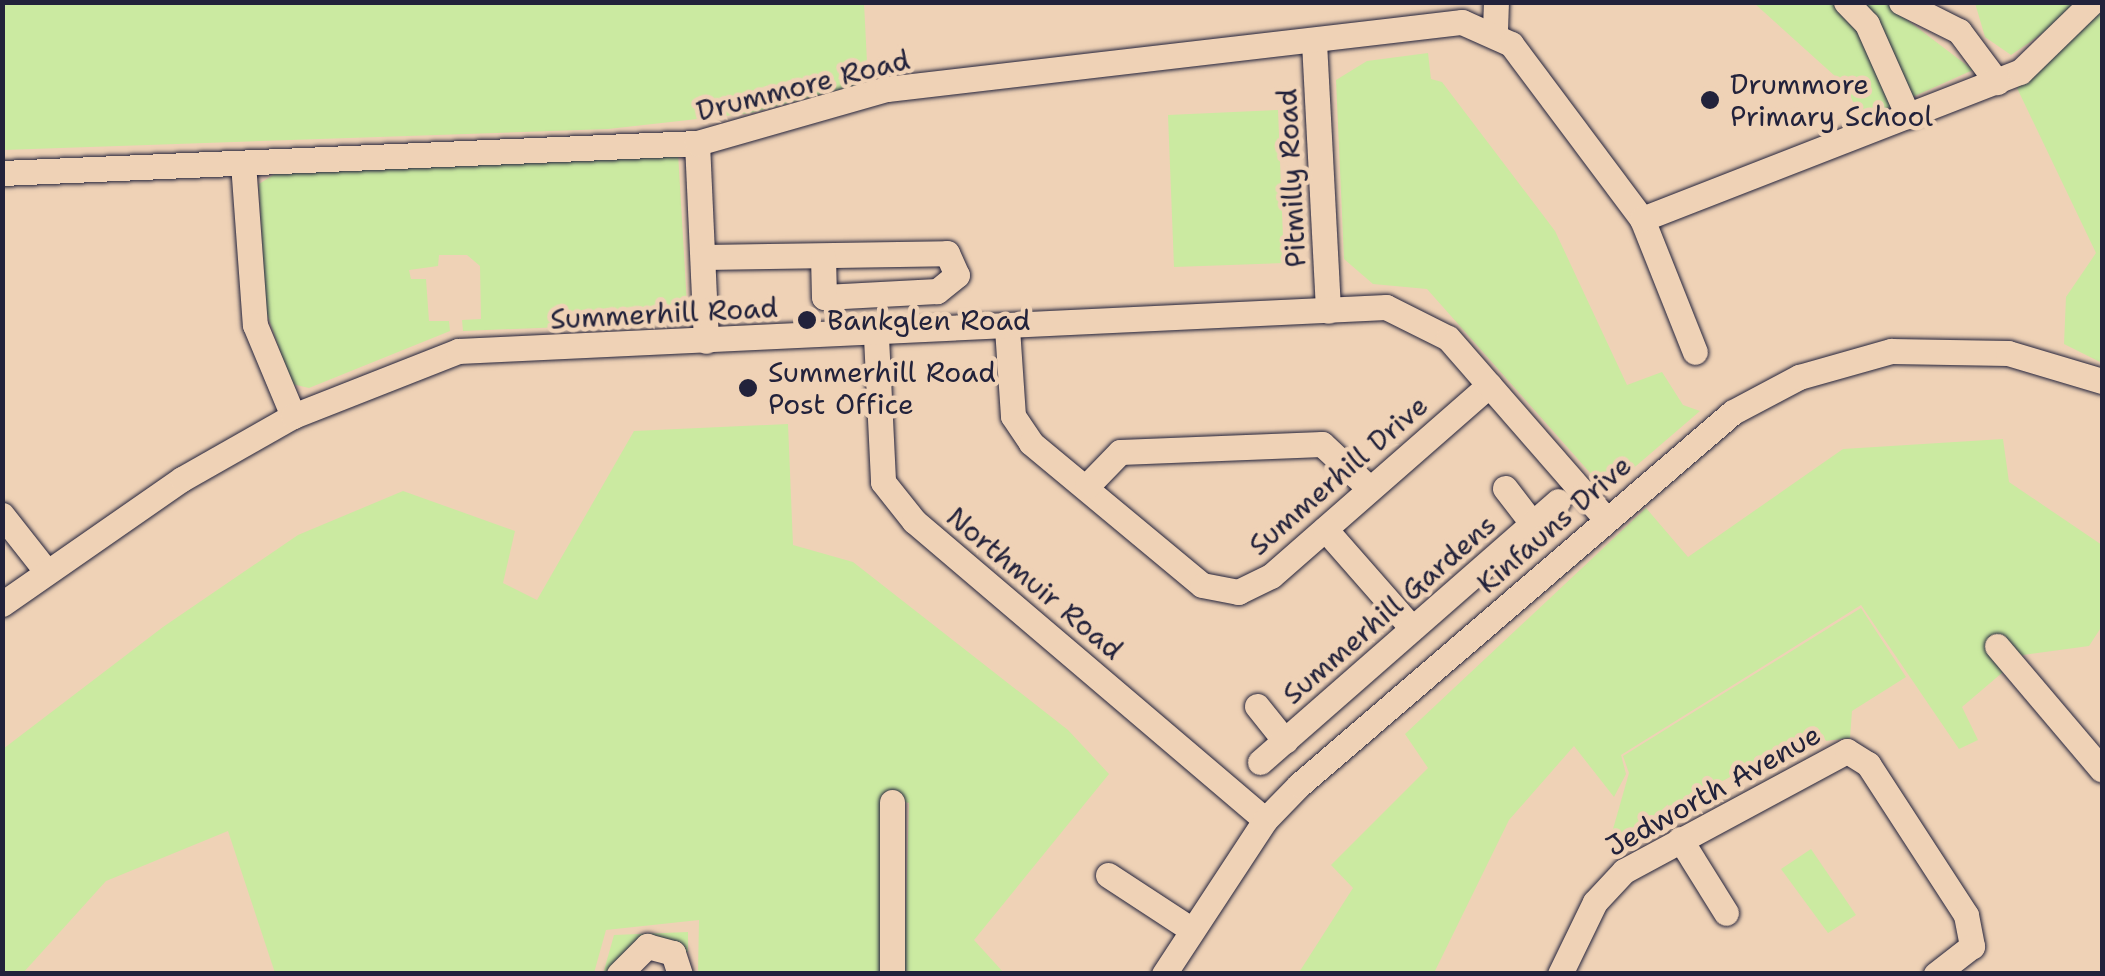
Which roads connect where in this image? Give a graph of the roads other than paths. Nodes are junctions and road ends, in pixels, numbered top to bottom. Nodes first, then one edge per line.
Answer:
1 (1496, 2) edge
2 (1846, 2) edge
3 (1901, 2) edge
4 (2091, 3) edge
5 (2102, 11) edge
6 (1496, 30) junction
7 (1314, 42) junction
8 (1997, 82) junction
9 (1908, 116) junction
10 (697, 143) junction
11 (244, 163) junction
12 (2, 173) edge
13 (1642, 219) junction
14 (704, 257) junction
15 (823, 257) junction
16 (1328, 312) junction
17 (1006, 328) junction
18 (876, 337) junction
19 (706, 341) junction
20 (1695, 352) dead end
21 (2102, 380) edge
22 (1489, 385) junction
23 (293, 416) junction
24 (1086, 486) junction
25 (1369, 488) junction
26 (1505, 488) dead end
27 (1558, 501) dead end
28 (2, 515) edge
29 (1606, 518) junction
30 (1532, 523) junction
31 (1326, 529) junction
32 (46, 572) junction
33 (2, 604) edge
34 (1411, 627) junction
35 (1997, 646) dead end
36 (1257, 706) dead end
37 (1285, 741) junction
38 (1260, 762) dead end
39 (2102, 770) edge
40 (892, 802) dead end
41 (1265, 820) junction
42 (1680, 838) junction
43 (1108, 875) dead end
44 (1726, 913) dead end
45 (1192, 930) junction
46 (618, 974) edge
47 (680, 974) edge
48 (892, 974) edge
49 (1164, 974) edge
50 (1560, 974) edge
51 (1936, 974) edge

1 - 6 street
2 - 9 street
3 - 8 street
4 - 5 street
4 - 8 street
6 - 7 street, Drummore Road
6 - 13 street
7 - 10 street, Drummore Road
7 - 16 street, Pitmilly Road
8 - 9 street
9 - 13 street
10 - 11 street, Drummore Road
10 - 14 street
11 - 12 street, Drummore Road
11 - 23 street
13 - 20 street
14 - 15 street
14 - 19 street
15 - 15 street
16 - 17 street, Summerhill Road
16 - 22 street, Summerhill Road
17 - 18 street, Summerhill Road
17 - 24 street, Summerhill Drive
18 - 19 street, Summerhill Road
18 - 41 street, Northmuir Road
19 - 23 street, Summerhill Road
21 - 29 street, Kinfauns Drive
22 - 25 street, Summerhill Drive
22 - 29 street, Summerhill Road
23 - 32 street, Summerhill Road
24 - 25 street
24 - 31 street, Summerhill Drive
25 - 31 street, Summerhill Drive
26 - 30 street
27 - 30 street, Summerhill Gardens
28 - 32 street
29 - 41 street, Kinfauns Drive
30 - 34 street, Summerhill Gardens
31 - 34 street
32 - 33 street, Summerhill Road
34 - 37 street, Summerhill Gardens
35 - 39 street
36 - 37 street
37 - 38 street, Summerhill Gardens
40 - 48 street
41 - 45 street, Kinfauns Drive
42 - 44 street
42 - 50 street, Jedworth Avenue
42 - 51 street, Jedworth Avenue
43 - 45 street
45 - 49 street, Kinfauns Drive
46 - 47 street

